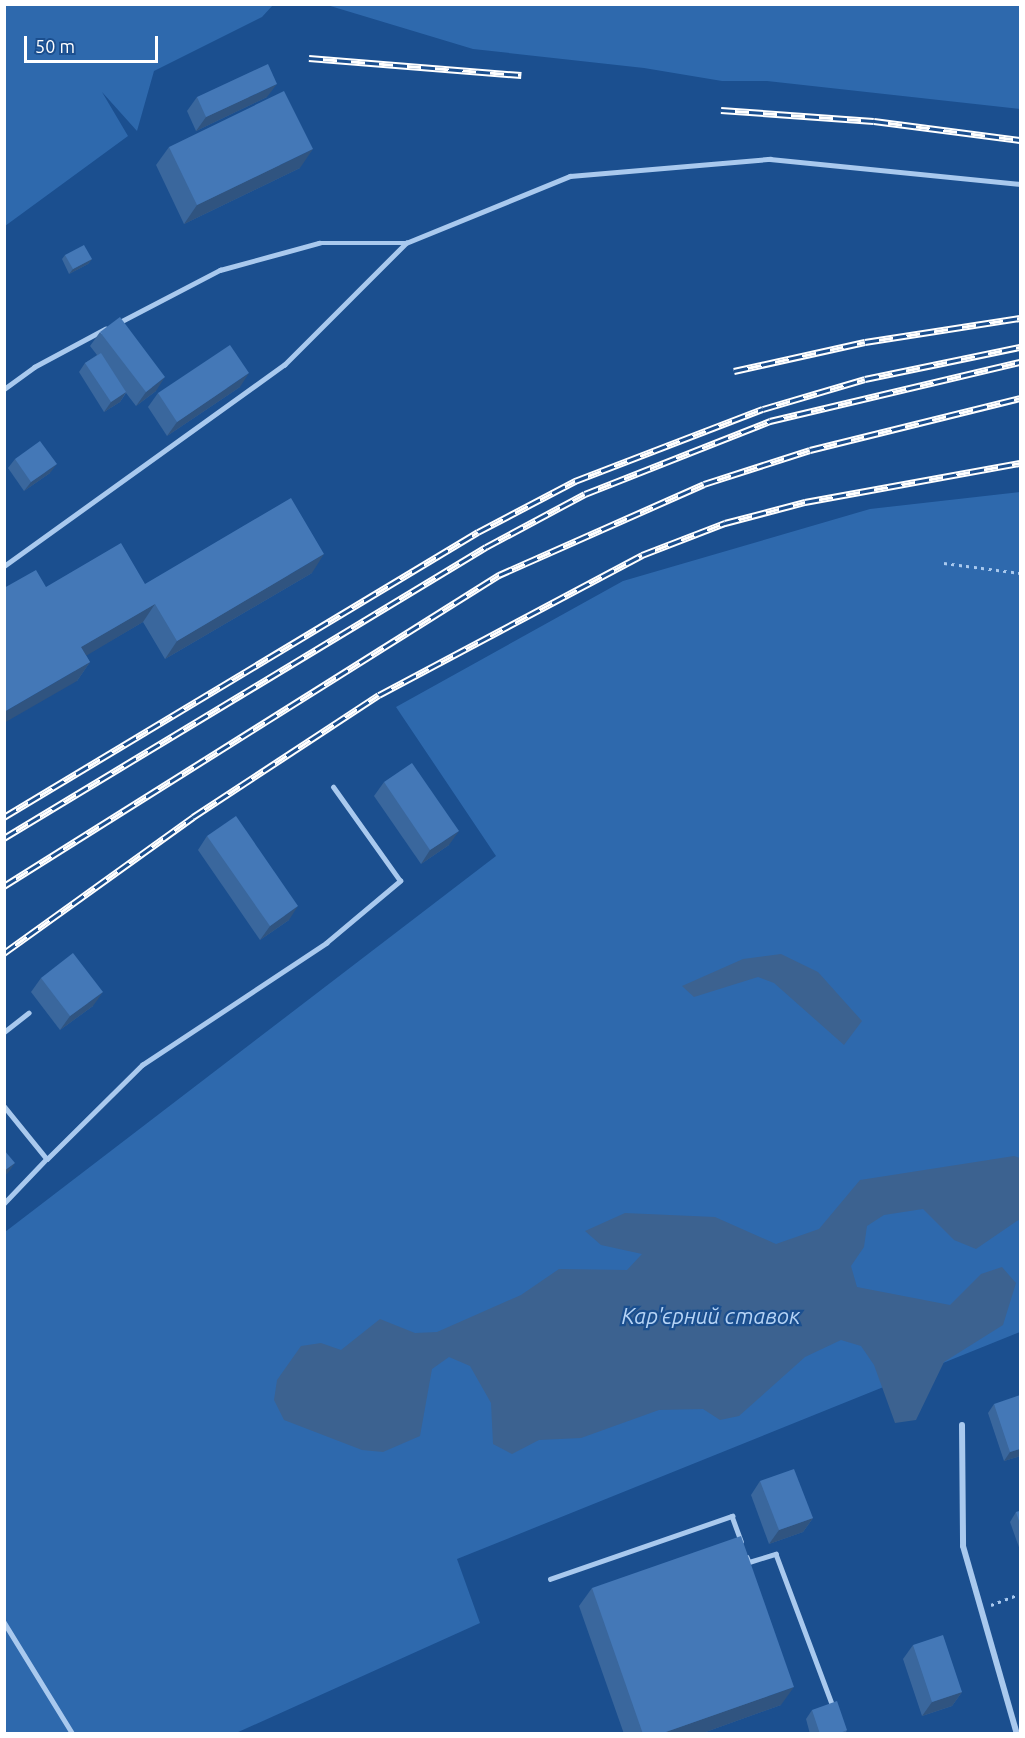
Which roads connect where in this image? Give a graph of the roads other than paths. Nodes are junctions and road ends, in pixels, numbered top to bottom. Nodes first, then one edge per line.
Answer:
1 (1020, 184) edge
2 (406, 243) junction
3 (4, 389) edge
4 (4, 566) edge
5 (333, 787) dead end
6 (28, 1013) dead end
7 (4, 1032) edge
8 (4, 1106) edge
9 (47, 1159) junction
10 (4, 1204) edge
11 (962, 1425) dead end
12 (550, 1579) dead end
13 (4, 1622) edge
14 (836, 1712) edge
15 (73, 1734) edge
16 (1017, 1734) edge

1 - 2 lane
2 - 3 lane
2 - 4 lane
5 - 9 lane
6 - 7 lane
8 - 9 lane
9 - 10 lane
11 - 16 street
12 - 14 lane
13 - 15 lane

